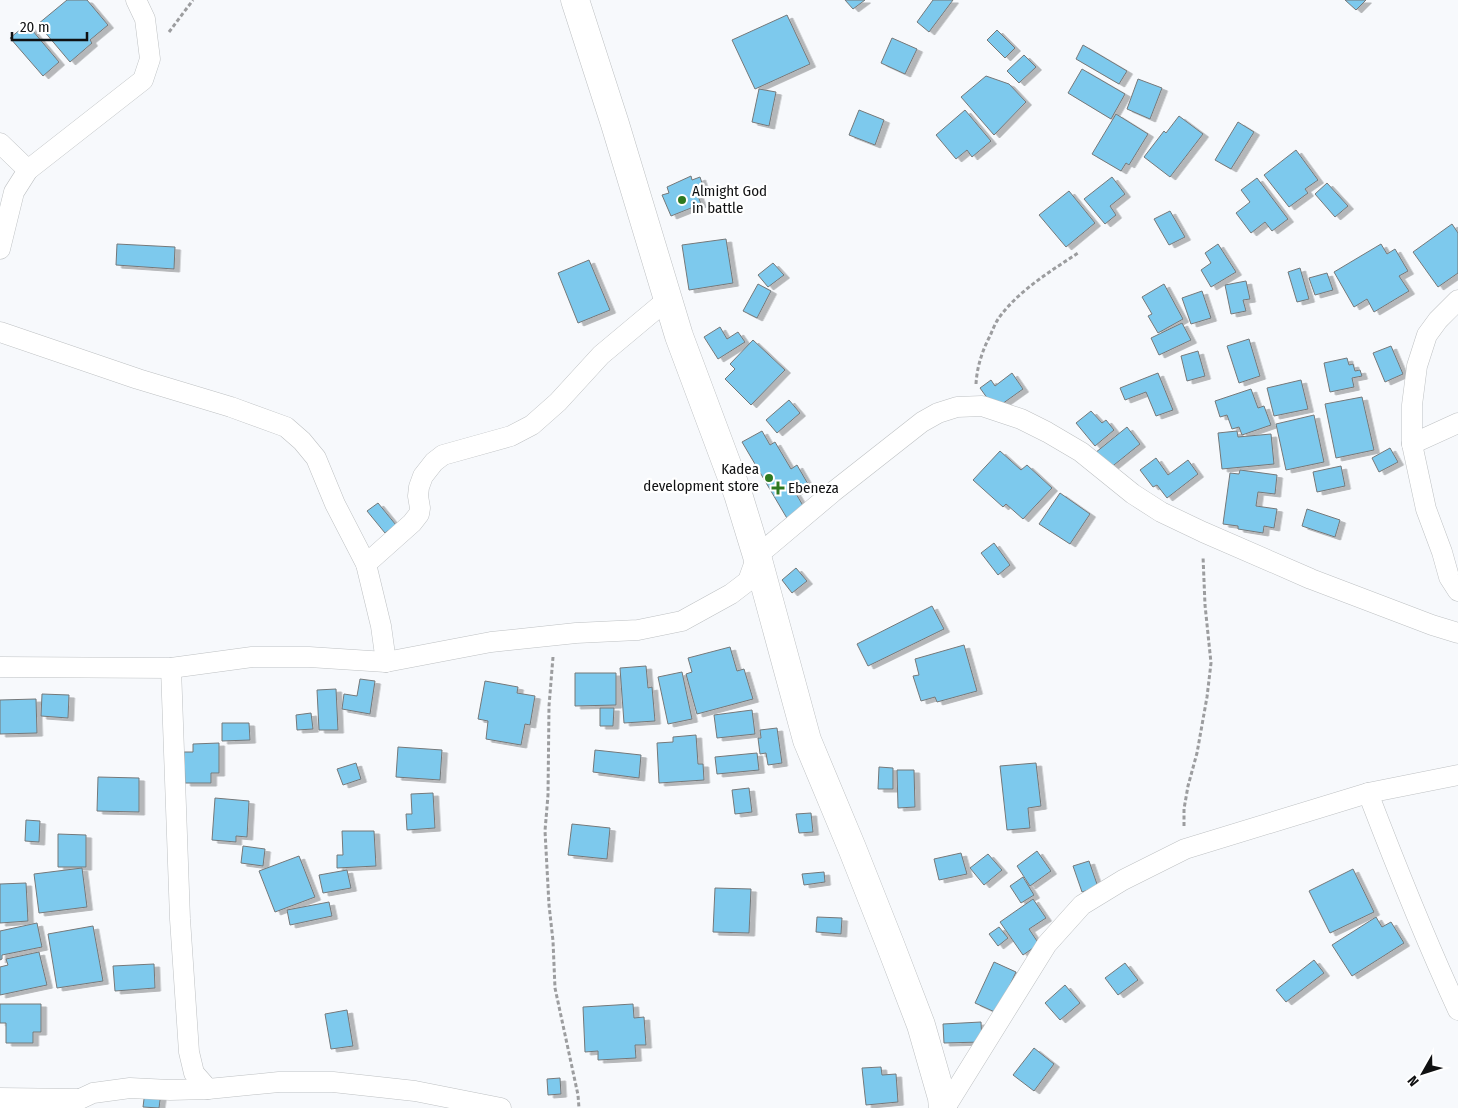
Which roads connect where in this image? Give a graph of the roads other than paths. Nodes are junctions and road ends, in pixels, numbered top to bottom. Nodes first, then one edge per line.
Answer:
1 (136, 0) edge
2 (575, 0) edge
3 (0, 143) edge
4 (28, 170) junction
5 (0, 249) edge
6 (668, 299) junction
7 (1458, 300) edge
8 (0, 332) edge
9 (1458, 422) edge
10 (1412, 444) junction
11 (757, 556) junction
12 (366, 564) junction
13 (1458, 591) edge
14 (1458, 632) edge
15 (386, 662) junction
16 (0, 668) edge
17 (171, 668) junction
18 (1458, 775) edge
19 (1368, 793) junction
20 (1458, 1010) edge
21 (208, 1089) junction
22 (0, 1098) edge
23 (172, 1099) edge
24 (72, 1104) edge
25 (501, 1108) edge
26 (944, 1108) edge

1 - 4 street
2 - 6 street
3 - 4 street
4 - 5 street
6 - 11 street
6 - 12 street
7 - 10 street
8 - 12 street
9 - 10 street
10 - 13 street
11 - 14 street
11 - 15 street
11 - 26 street
12 - 15 street
15 - 17 street
16 - 17 street
17 - 21 street
18 - 19 street
19 - 20 street
19 - 26 street
21 - 23 street
21 - 25 street
22 - 24 street
23 - 24 street

